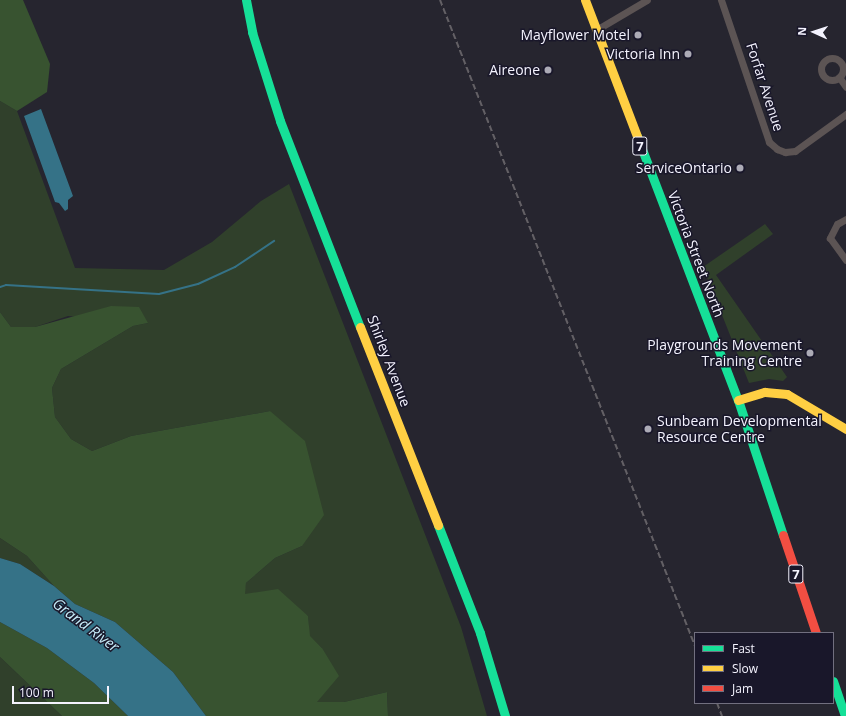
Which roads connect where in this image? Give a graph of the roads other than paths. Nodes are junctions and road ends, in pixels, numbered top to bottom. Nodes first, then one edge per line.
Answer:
1 (246, 0) edge
2 (585, 0) edge
3 (647, 0) edge
4 (721, 0) edge
5 (596, 30) junction
6 (839, 77) dead end
7 (846, 87) edge
8 (846, 114) edge
9 (846, 219) edge
10 (846, 260) edge
11 (738, 400) junction
12 (846, 429) edge
13 (816, 632) edge
14 (834, 684) edge
15 (505, 716) edge
16 (845, 716) edge

1 - 15 main road, Shirley Avenue
2 - 5 main road, Victoria Street North / 7
3 - 5 street
4 - 8 street, Forfar Avenue
5 - 11 main road, Victoria Street North / 7
6 - 7 street
9 - 10 street
11 - 12 main road
11 - 13 main road, Victoria Street North / 7
14 - 16 main road

